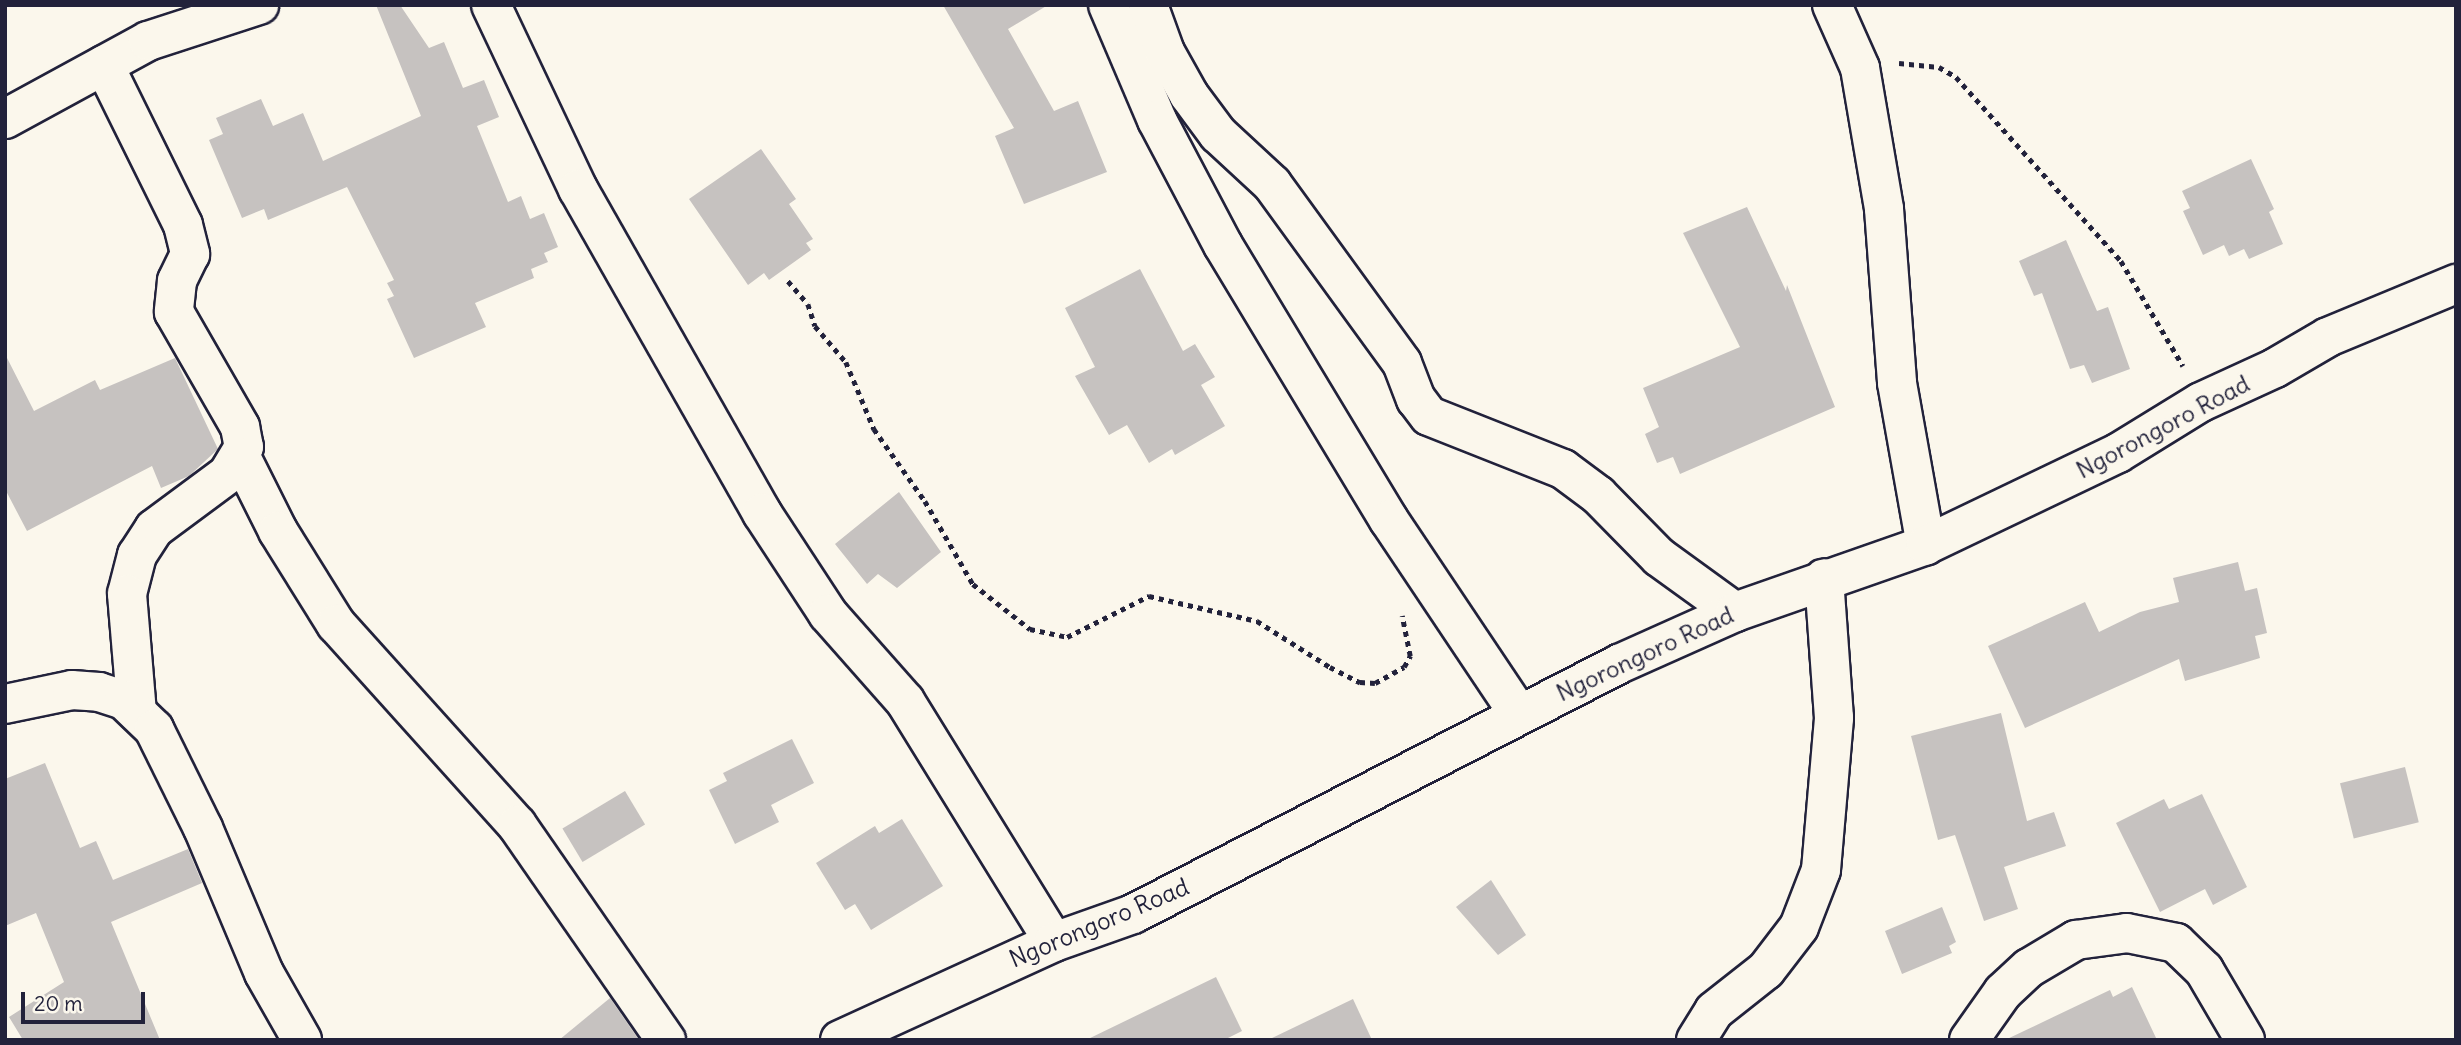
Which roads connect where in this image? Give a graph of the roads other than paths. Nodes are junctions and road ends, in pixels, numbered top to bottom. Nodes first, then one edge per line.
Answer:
1 (259, 5) edge
2 (491, 5) edge
3 (1147, 5) edge
4 (1832, 5) edge
5 (1114, 22) edge
6 (104, 65) junction
7 (5, 119) edge
8 (2448, 294) edge
9 (241, 457) junction
10 (1926, 545) junction
11 (1824, 578) junction
12 (1735, 612) junction
13 (5, 704) edge
14 (137, 712) junction
15 (1518, 713) junction
16 (1054, 942) junction
17 (302, 1040) edge
18 (666, 1040) edge
19 (840, 1040) edge
20 (1696, 1040) edge
21 (1969, 1040) edge
22 (2245, 1040) edge

1 - 6 street
2 - 16 street
3 - 5 street
3 - 12 street
4 - 10 street
5 - 15 street
6 - 7 street
6 - 9 street
8 - 10 street, Ngorongoro Road
9 - 14 street
9 - 18 street
10 - 11 street, Ngorongoro Road
11 - 12 street, Ngorongoro Road
11 - 20 street
12 - 15 street, Ngorongoro Road
13 - 14 street
14 - 17 street
15 - 16 street, Ngorongoro Road
16 - 19 street, Ngorongoro Road
21 - 22 street

